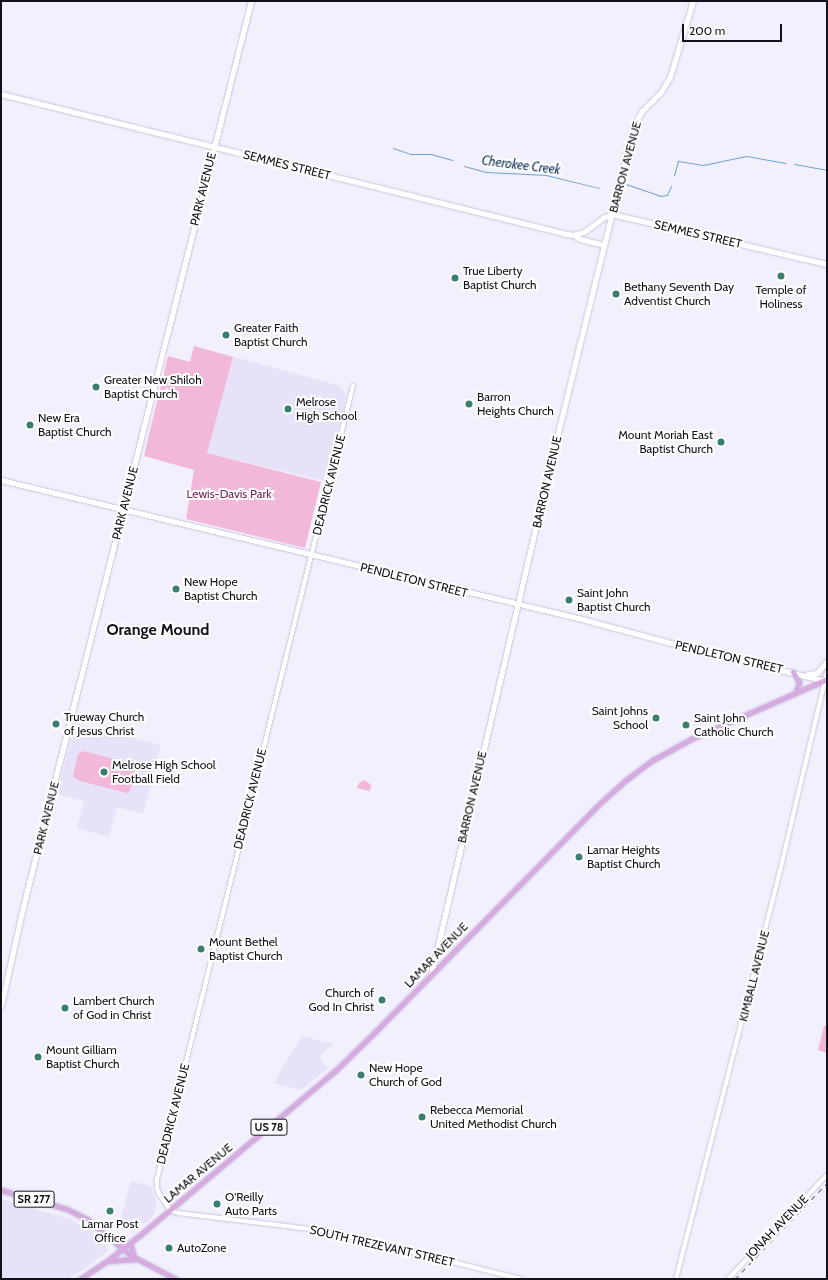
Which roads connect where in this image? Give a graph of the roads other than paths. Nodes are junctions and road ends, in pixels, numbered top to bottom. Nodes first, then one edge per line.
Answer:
1 (251, 1) edge
2 (693, 1) edge
3 (1, 94) edge
4 (214, 147) junction
5 (612, 214) junction
6 (574, 235) junction
7 (604, 245) junction
8 (827, 264) edge
9 (353, 386) dead end
10 (1, 480) edge
11 (124, 508) junction
12 (311, 554) junction
13 (518, 604) junction
14 (827, 661) edge
15 (793, 672) junction
16 (827, 672) edge
17 (803, 675) junction
18 (826, 680) edge
19 (796, 692) junction
20 (431, 975) junction
21 (1, 1006) edge
22 (827, 1175) edge
23 (1, 1190) edge
24 (170, 1210) junction
25 (130, 1243) junction
26 (122, 1249) junction
27 (136, 1258) junction
28 (107, 1261) junction
29 (80, 1279) edge
30 (176, 1279) edge
31 (521, 1279) edge
32 (676, 1279) edge
33 (728, 1279) edge

1 - 4 main road, PARK AVENUE
2 - 5 main road, BARRON AVENUE
3 - 4 main road, SEMMES STREET
4 - 6 main road, SEMMES STREET
4 - 11 main road, PARK AVENUE
5 - 6 main road
5 - 7 main road, BARRON AVENUE
5 - 8 main road, SEMMES STREET
6 - 7 main road, SEMMES STREET
7 - 13 main road, BARRON AVENUE
9 - 12 street, DEADRICK AVENUE
10 - 11 main road, PENDLETON STREET
11 - 12 main road, PENDLETON STREET
11 - 21 main road, PARK AVENUE
12 - 13 main road, PENDLETON STREET
12 - 24 street, DEADRICK AVENUE
13 - 15 main road, PENDLETON STREET
13 - 20 main road, BARRON AVENUE
14 - 17 main road
15 - 17 main road, PENDLETON STREET
15 - 19 main road
16 - 18 main road, KIMBALL AVENUE
17 - 18 main road, PENDLETON STREET
18 - 19 main road, LAMAR AVENUE / US 78
18 - 32 street, KIMBALL AVENUE
19 - 20 main road, LAMAR AVENUE / US 78
20 - 24 main road, LAMAR AVENUE / US 78
22 - 33 street, JONAH AVENUE
23 - 26 main road, SR 277
24 - 25 main road, LAMAR AVENUE / US 78
24 - 31 street, SOUTH TREZEVANT STREET
25 - 26 main road, LAMAR AVENUE / US 78
25 - 27 main road
26 - 27 main road
26 - 28 main road, LAMAR AVENUE / US 78
27 - 28 main road
27 - 30 main road
28 - 29 main road, LAMAR AVENUE / US 78

